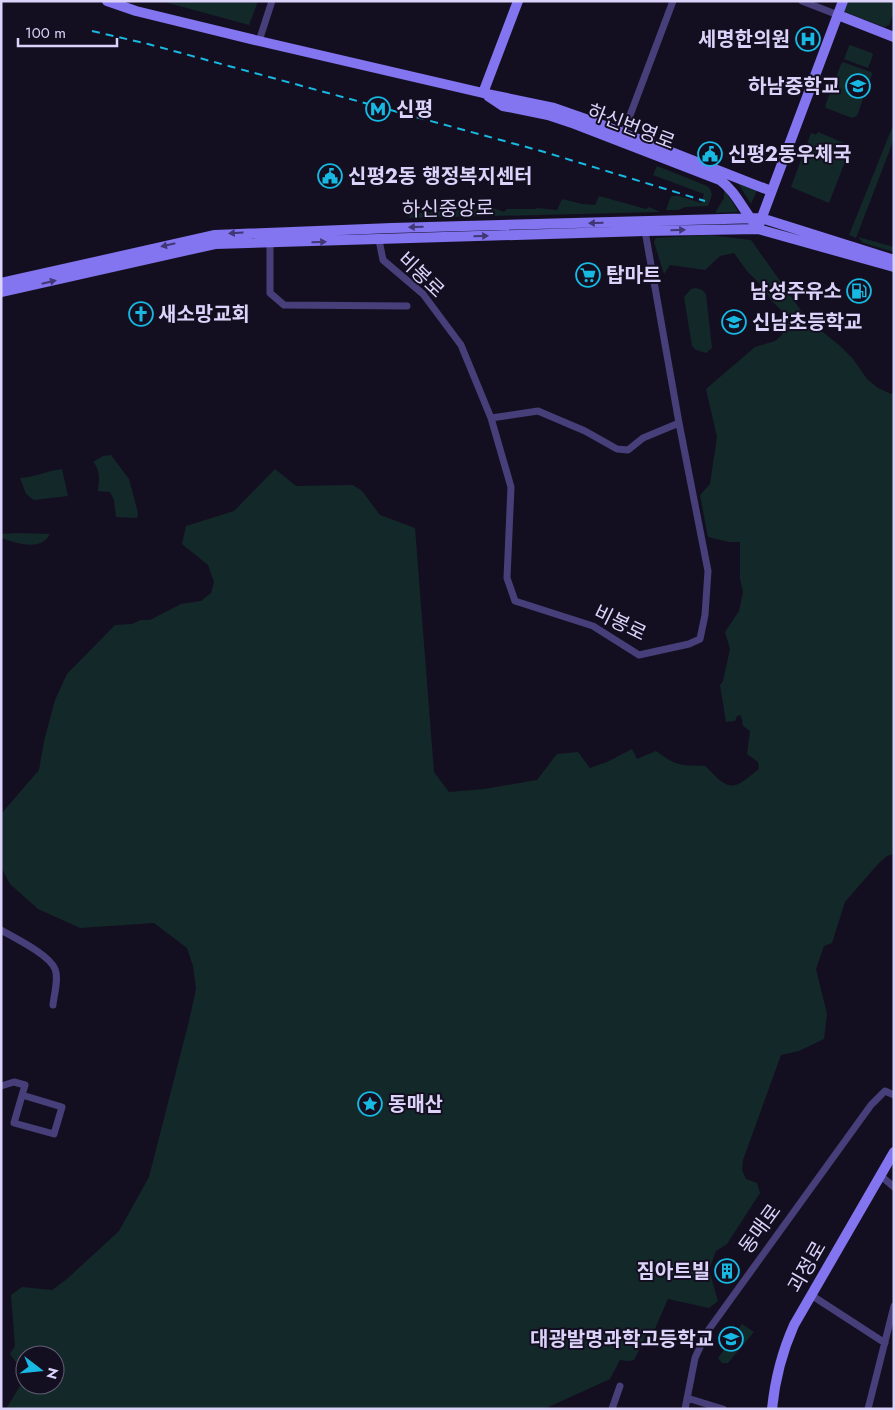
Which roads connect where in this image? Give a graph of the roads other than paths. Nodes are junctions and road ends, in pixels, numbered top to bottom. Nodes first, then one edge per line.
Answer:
1 (107, 1) edge
2 (272, 1) edge
3 (518, 1) edge
4 (673, 1) edge
5 (802, 1) edge
6 (843, 1) edge
7 (838, 15) junction
8 (894, 36) edge
9 (259, 41) junction
10 (482, 93) junction
11 (621, 137) junction
12 (726, 174) junction
13 (771, 191) junction
14 (750, 219) junction
15 (763, 225) junction
16 (644, 226) junction
17 (378, 228) junction
18 (270, 231) junction
19 (215, 239) junction
20 (379, 240) junction
21 (270, 243) junction
22 (843, 248) junction
23 (894, 260) edge
24 (894, 267) edge
25 (1, 283) edge
26 (1, 292) edge
27 (407, 306) dead end
28 (491, 418) junction
29 (679, 423) junction
30 (1, 930) edge
31 (53, 1004) dead end
32 (1, 1086) edge
33 (22, 1095) junction
34 (894, 1095) edge
35 (894, 1152) edge
36 (881, 1176) junction
37 (894, 1187) edge
38 (811, 1295) junction
39 (894, 1306) edge
40 (885, 1343) junction
41 (620, 1386) dead end
42 (687, 1398) junction
43 (612, 1409) edge
44 (684, 1409) edge
45 (723, 1409) edge
46 (772, 1409) edge
47 (868, 1409) edge

1 - 9 street, 하신번영로
2 - 9 street
3 - 10 street
4 - 11 street
5 - 7 street
6 - 7 street
7 - 8 street
7 - 13 street
7 - 15 street
9 - 10 street, 하신번영로
10 - 11 street, 하신번영로
11 - 12 street, 하신번영로
11 - 14 street, 하신번영로
12 - 13 street, 하신번영로
12 - 15 street
13 - 15 street
14 - 15 street, 하신중앙로
14 - 16 street, 하신중앙로
16 -> 15 street
15 - 22 street, 하신중앙로
16 -> 17 street, 하신중앙로
20 -> 16 street
16 - 29 street, 비봉로
17 - 18 street, 하신중앙로
17 - 20 street
18 -> 19 street, 하신중앙로
18 - 21 street
19 - 21 street
19 -> 25 street, 하신중앙로
26 -> 19 street
21 -> 20 street
20 - 28 street, 비봉로
21 - 27 street
22 - 23 street, 하신중앙로
22 - 24 street, 하신중앙로
28 - 29 street
28 - 29 street, 비봉로
30 - 31 street
32 - 33 street
33 - 33 street
34 - 42 street, 동매로
35 - 36 street, 괴정로
36 - 37 street
36 - 38 street, 괴정로
38 - 40 street
38 - 46 street, 괴정로
39 - 40 street
40 - 47 street
41 - 43 street
42 - 44 street, 동매로
42 - 45 street

